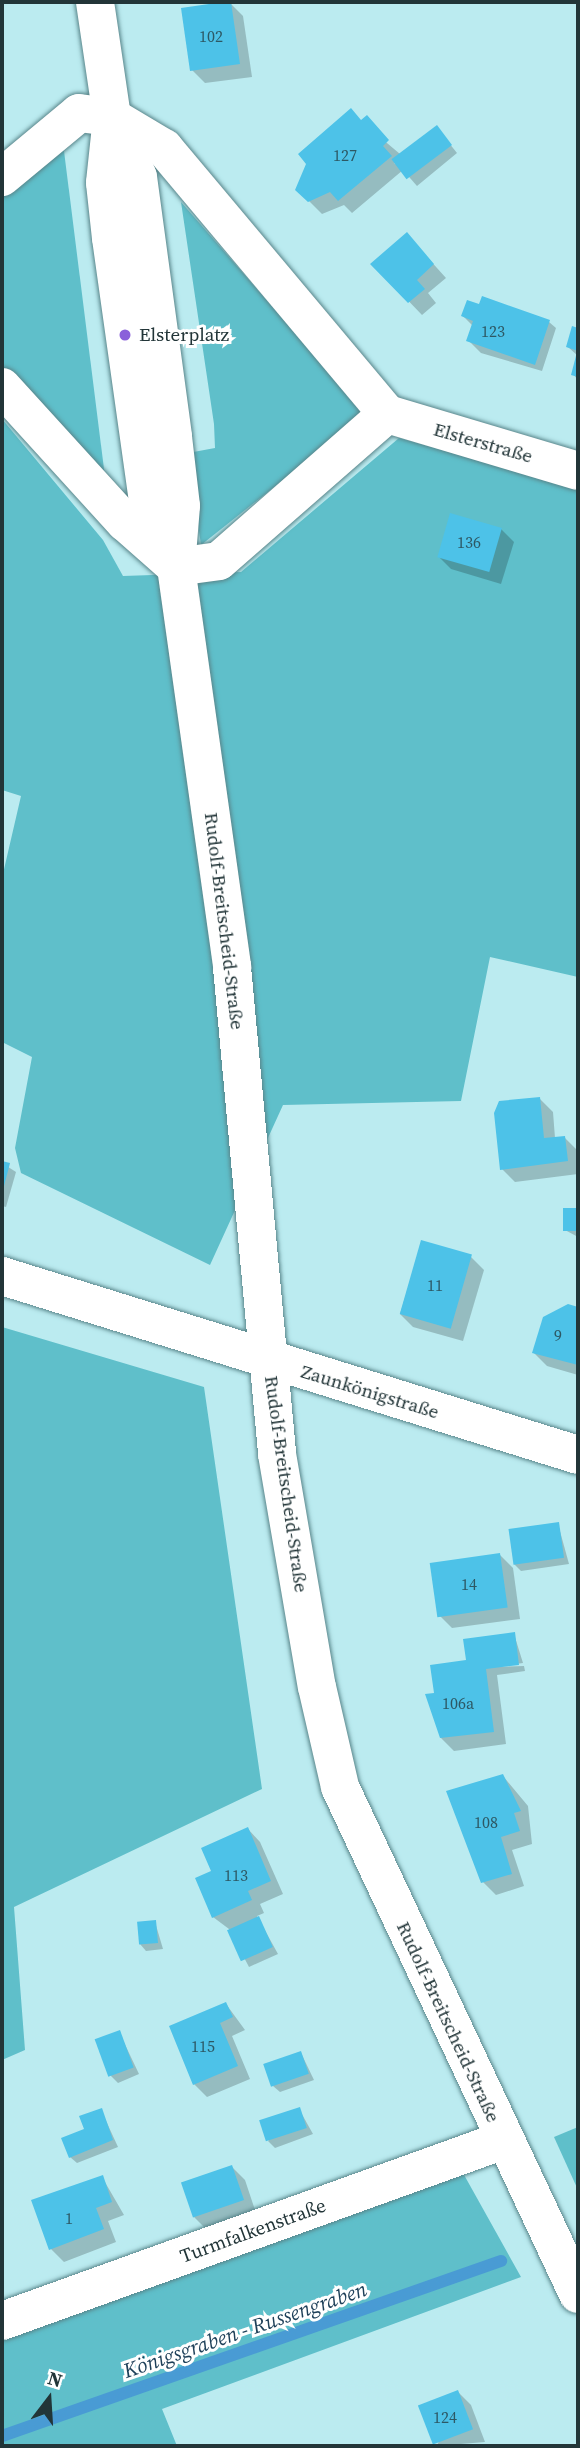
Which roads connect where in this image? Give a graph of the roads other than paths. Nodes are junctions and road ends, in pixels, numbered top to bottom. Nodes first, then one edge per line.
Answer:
1 (96, 2) edge
2 (111, 117) junction
3 (2, 177) edge
4 (2, 387) edge
5 (387, 414) junction
6 (578, 471) edge
7 (176, 567) junction
8 (2, 1276) edge
9 (268, 1362) junction
10 (578, 1455) edge
11 (504, 2140) junction
12 (572, 2281) edge
13 (2, 2321) edge

1 - 2 street, Rudolf-Breitscheid-Straße
2 - 3 street
2 - 5 street
2 - 7 street, Rudolf-Breitscheid-Straße
4 - 7 street
5 - 6 street, Elsterstraße
5 - 7 street
7 - 9 street, Rudolf-Breitscheid-Straße
8 - 9 street, Zaunkönigstraße
9 - 10 street, Zaunkönigstraße
9 - 11 street, Rudolf-Breitscheid-Straße
11 - 12 street, Rudolf-Breitscheid-Straße
11 - 13 street, Turmfalkenstraße

